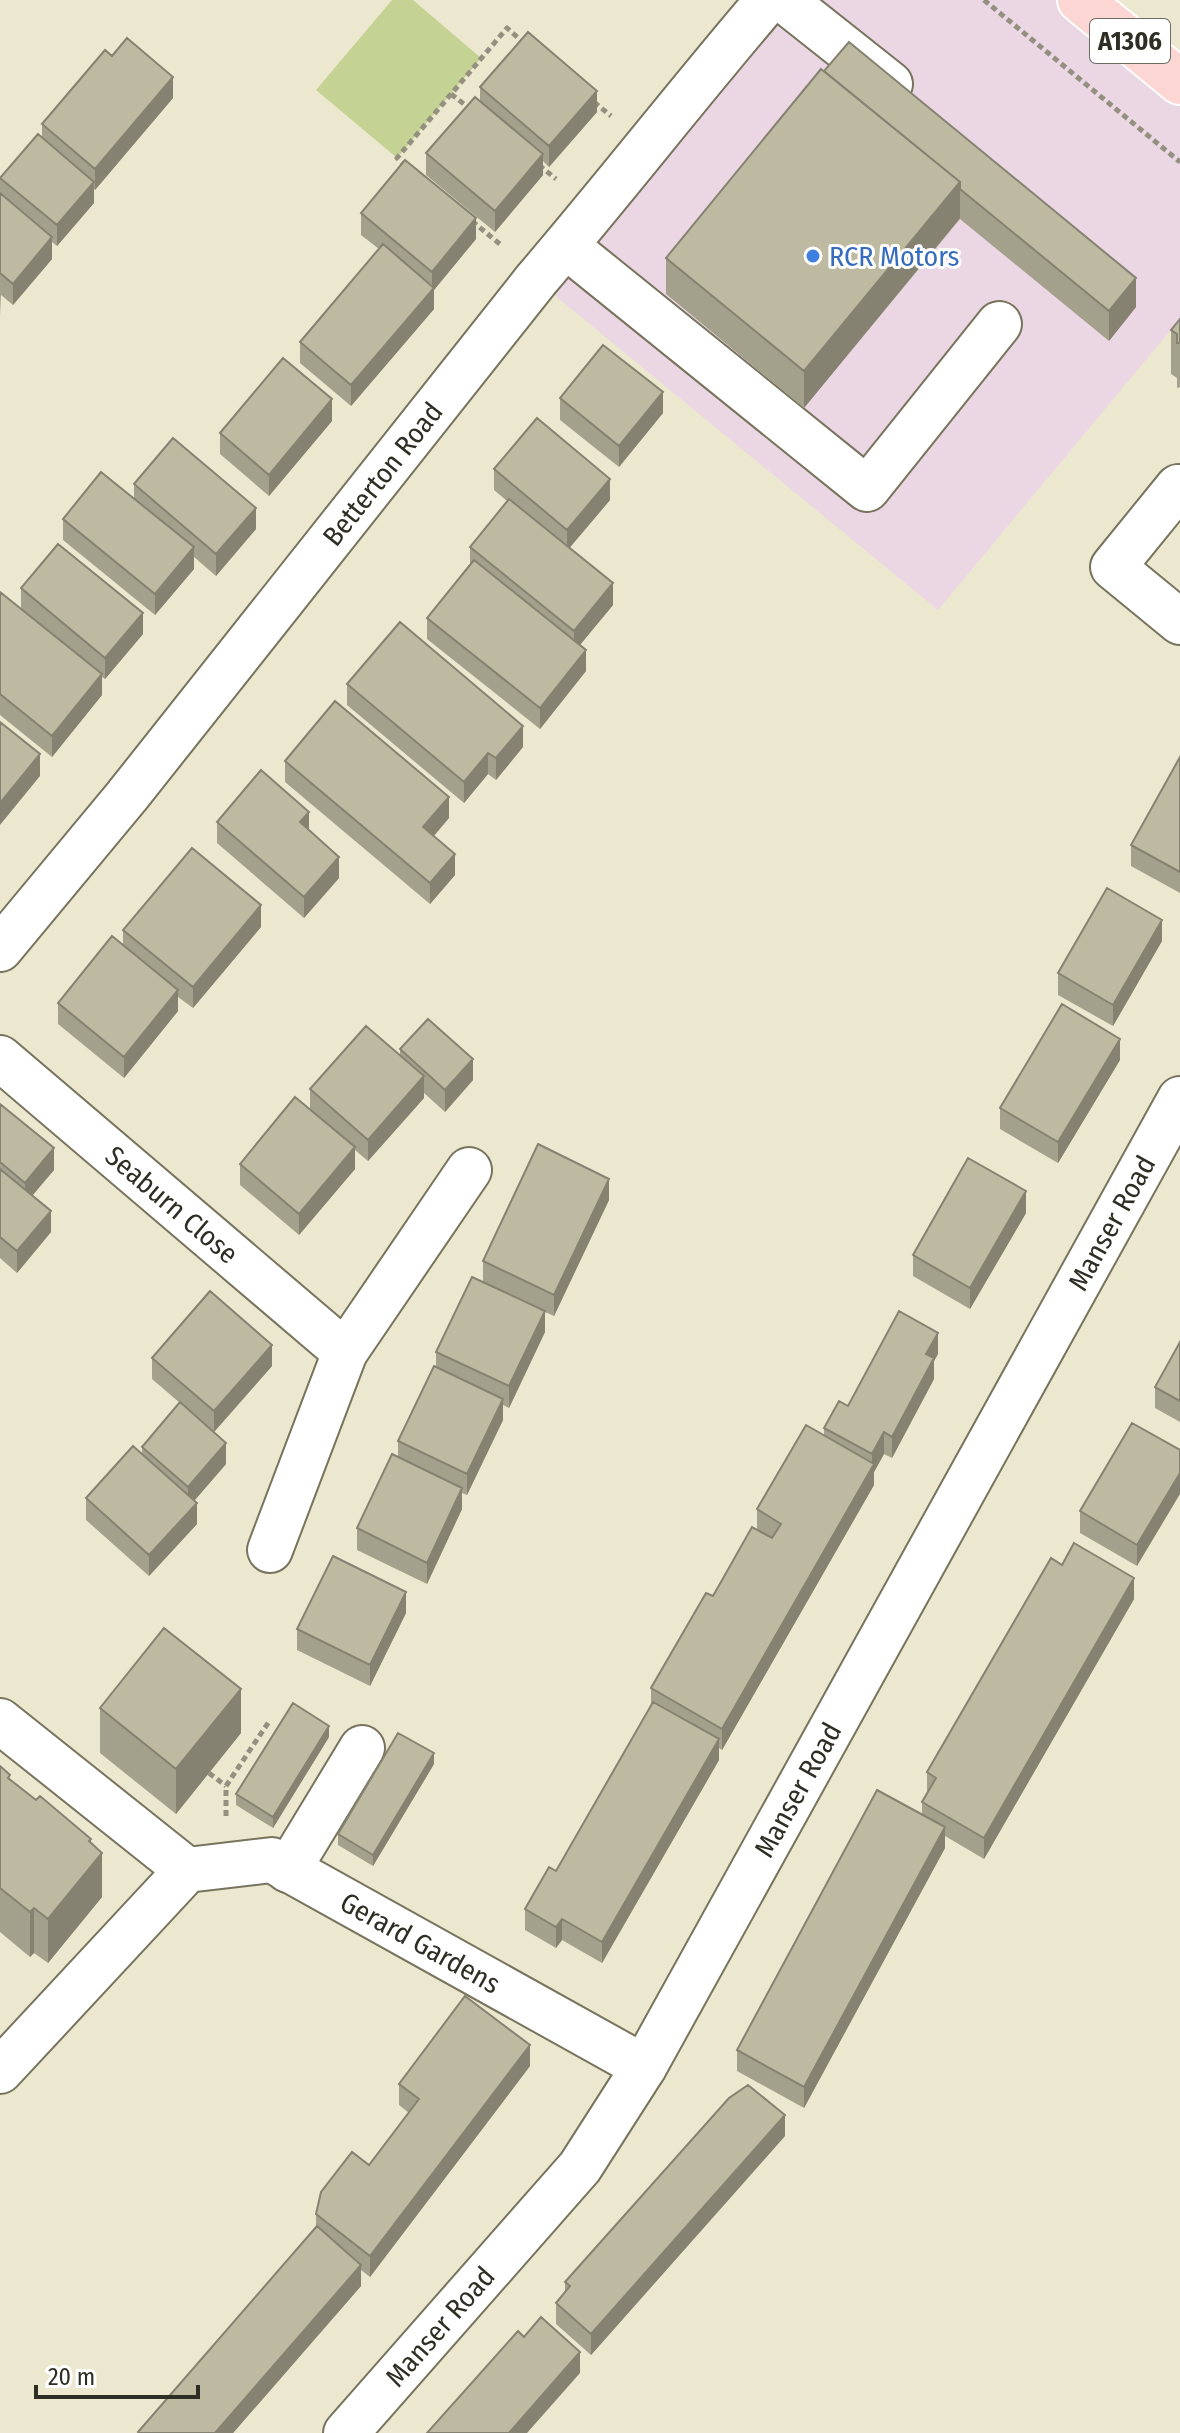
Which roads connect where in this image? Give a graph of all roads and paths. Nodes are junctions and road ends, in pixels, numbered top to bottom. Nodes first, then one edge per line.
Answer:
1 (768, 0) edge
2 (784, 0) edge
3 (984, 0) edge
4 (1080, 0) edge
5 (530, 48) edge
6 (1180, 82) edge
7 (451, 94) junction
8 (589, 98) edge
9 (920, 108) edge
10 (475, 114) edge
11 (648, 148) junction
12 (535, 162) edge
13 (1180, 162) edge
14 (409, 168) edge
15 (596, 211) junction
16 (468, 217) edge
17 (552, 261) junction
18 (999, 324) dead end
19 (1178, 487) edge
20 (1180, 622) edge
21 (0, 949) edge
22 (0, 1058) edge
23 (1180, 1099) edge
24 (469, 1170) dead end
25 (345, 1352) junction
26 (270, 1550) dead end
27 (270, 1720) dead end
28 (0, 1721) edge
29 (362, 1748) dead end
30 (209, 1773) edge
31 (226, 1786) junction
32 (206, 1868) junction
33 (288, 1870) junction
34 (644, 2067) junction
35 (0, 2071) edge
36 (346, 2433) edge

1 - 11 street, Betterton Road
2 - 9 street
3 - 13 path
4 - 6 main road, A1306
5 - 7 path
7 - 10 path
7 - 14 path
8 - 11 path
11 - 15 street, Betterton Road
12 - 15 path
15 - 17 street, Betterton Road
16 - 17 path
17 - 18 street
17 - 21 street, Betterton Road
19 - 20 street
22 - 25 street, Seaburn Close
23 - 34 street, Manser Road
24 - 25 street
25 - 26 street
27 - 31 path
28 - 32 street
29 - 33 street
30 - 31 path
31 - 32 path
32 - 33 street, Gerard Gardens
32 - 35 street
33 - 34 street, Gerard Gardens
34 - 36 street, Manser Road

